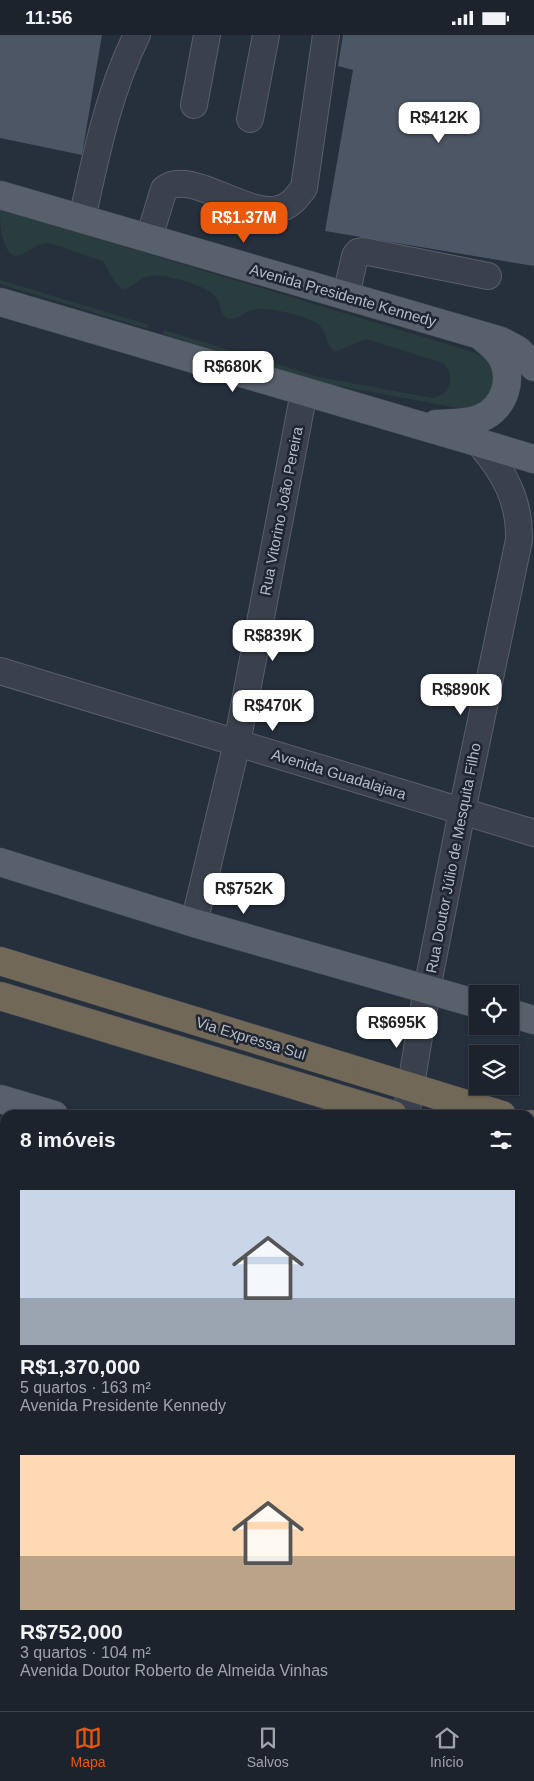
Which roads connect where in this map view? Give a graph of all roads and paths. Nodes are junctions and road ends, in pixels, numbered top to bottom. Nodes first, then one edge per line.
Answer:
1 (137, 35) edge
2 (207, 35) edge
3 (266, 35) edge
4 (326, 35) edge
5 (194, 105) dead end
6 (250, 119) dead end
7 (0, 195) edge
8 (82, 219) junction
9 (149, 238) junction
10 (488, 275) dead end
11 (346, 296) junction
12 (0, 302) edge
13 (476, 334) junction
14 (529, 354) edge
15 (304, 391) junction
16 (419, 425) junction
17 (479, 443) junction
18 (534, 459) edge
19 (0, 671) edge
20 (237, 743) junction
21 (462, 811) junction
22 (534, 833) edge
23 (0, 862) edge
24 (194, 923) junction
25 (0, 961) edge
26 (427, 989) junction
27 (0, 996) edge
28 (469, 1001) edge
29 (519, 1016) edge
30 (534, 1021) edge
31 (0, 1099) edge
32 (37, 1110) edge
33 (377, 1110) edge
34 (407, 1110) edge
35 (488, 1110) edge

1 - 8 street
2 - 5 street
3 - 6 street
4 - 9 street
7 - 8 main road, Avenida Presidente Kennedy
8 - 9 main road, Avenida Presidente Kennedy
9 - 11 main road, Avenida Presidente Kennedy
10 - 11 street
11 - 13 main road, Avenida Presidente Kennedy
12 - 15 main road
13 - 14 main road, Avenida Presidente Kennedy
13 - 16 main road
15 - 16 main road
15 - 20 street, Rua Vitorino João Pereira
16 - 17 main road
17 - 18 main road
17 - 21 street, Rua Doutor Júlio de Mesquita Filho
19 - 20 street, Avenida Guadalajara
20 - 21 street, Avenida Guadalajara
20 - 24 street, Rua Vitorino João Pereira
21 - 22 street, Avenida Guadalajara
21 - 26 street, Rua Doutor Júlio de Mesquita Filho
23 - 24 main road
24 - 26 main road
25 - 35 highway, Via Expressa Sul, bridge
26 - 28 main road
26 - 34 street, Rua Doutor Júlio de Mesquita Filho
27 - 33 highway
29 - 30 main road
31 - 32 main road

